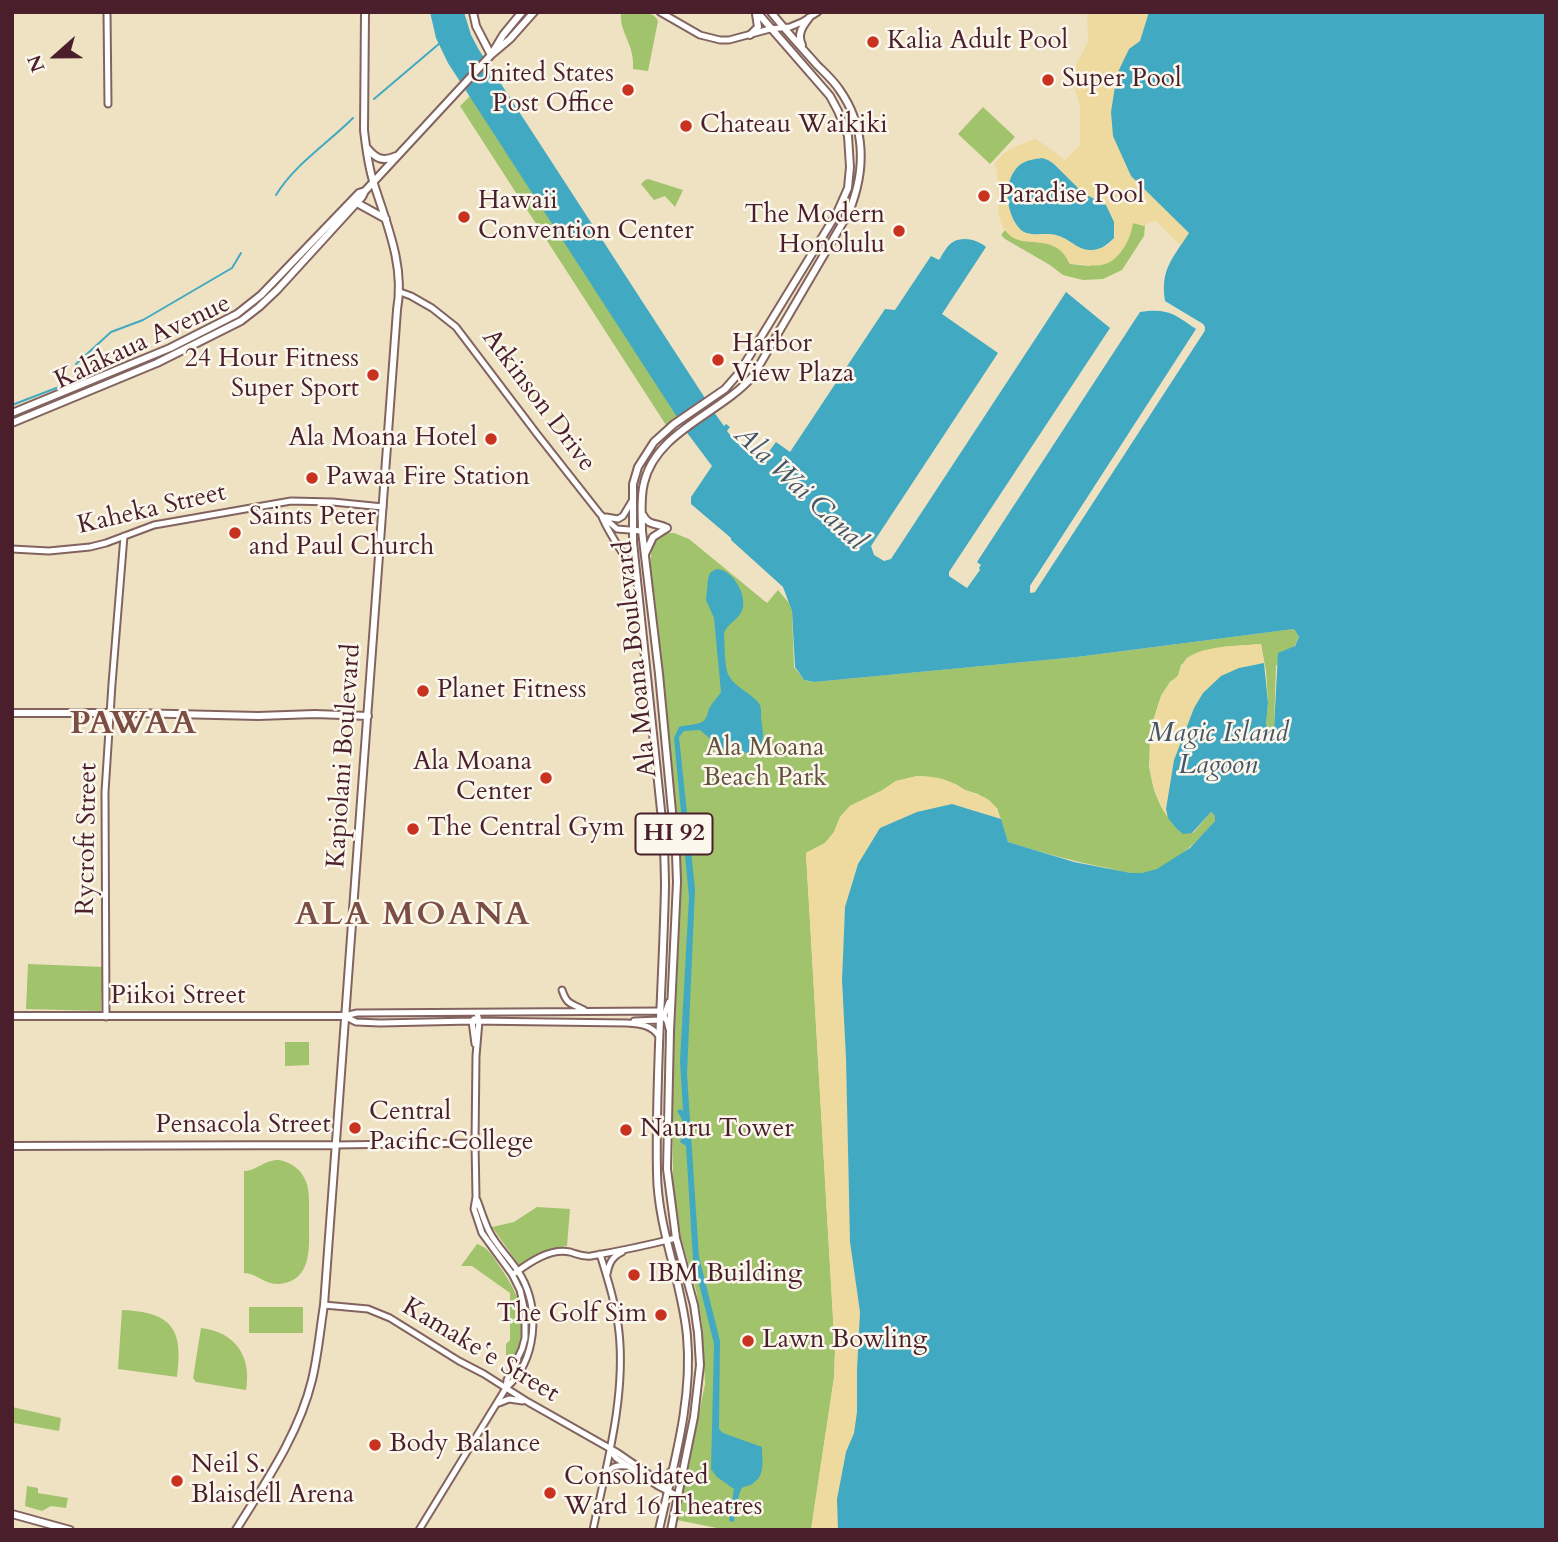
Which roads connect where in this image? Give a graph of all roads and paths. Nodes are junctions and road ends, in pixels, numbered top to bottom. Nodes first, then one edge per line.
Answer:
1 (107, 12) edge
2 (365, 12) edge
3 (472, 12) edge
4 (522, 12) edge
5 (534, 12) edge
6 (660, 12) edge
7 (756, 12) edge
8 (771, 12) edge
9 (818, 12) edge
10 (809, 18) junction
11 (770, 29) junction
12 (784, 29) junction
13 (750, 35) junction
14 (804, 50) junction
15 (491, 55) junction
16 (108, 104) dead end
17 (366, 147) junction
18 (400, 155) junction
19 (374, 183) junction
20 (365, 191) junction
21 (357, 203) junction
22 (387, 219) junction
23 (400, 292) junction
24 (12, 413) edge
25 (12, 423) edge
26 (633, 500) junction
27 (383, 507) junction
28 (641, 511) junction
29 (600, 514) junction
30 (633, 530) junction
31 (642, 531) junction
32 (124, 536) junction
33 (12, 549) edge
34 (645, 554) junction
35 (636, 576) junction
36 (12, 713) edge
37 (110, 713) junction
38 (368, 716) junction
39 (562, 990) dead end
40 (672, 995) junction
41 (587, 1012) junction
42 (477, 1013) junction
43 (12, 1016) edge
44 (344, 1016) junction
45 (661, 1016) junction
46 (106, 1017) junction
47 (476, 1021) junction
48 (627, 1023) junction
49 (670, 1031) junction
50 (659, 1036) junction
51 (475, 1143) junction
52 (335, 1145) junction
53 (12, 1146) edge
54 (676, 1238) junction
55 (666, 1241) junction
56 (627, 1250) junction
57 (600, 1254) junction
58 (515, 1272) junction
59 (607, 1277) junction
60 (324, 1305) junction
61 (506, 1388) junction
62 (528, 1402) junction
63 (496, 1405) junction
64 (610, 1449) junction
65 (628, 1466) junction
66 (673, 1467) junction
67 (653, 1477) junction
68 (604, 1478) junction
69 (668, 1491) junction
70 (678, 1496) junction
71 (12, 1514) edge
72 (70, 1530) edge
73 (236, 1530) edge
74 (419, 1530) edge
75 (593, 1530) edge
76 (659, 1530) edge
77 (671, 1530) edge

1 - 16 street
2 - 17 main road, Kapiolani Boulevard
3 - 15 main road
4 - 15 main road, Kalākaua Avenue
5 - 15 main road, Kalākaua Avenue
6 - 13 street
7 - 11 main road, Ala Moana Boulevard / HI 92
7 - 13 main road
8 - 12 main road, Ala Moana Boulevard / HI 92
9 - 10 street
10 - 12 street
10 - 14 main road
11 - 12 street
11 - 13 street
11 - 26 main road, Ala Moana Boulevard / HI 92
12 - 14 main road, Ala Moana Boulevard / HI 92
14 - 28 main road, Ala Moana Boulevard / HI 92
15 - 18 main road, Kalākaua Avenue
17 - 18 main road
17 - 19 main road, Kapiolani Boulevard
18 - 19 main road, Kalākaua Avenue
19 - 20 main road, Kalākaua Avenue
19 - 22 main road, Kapiolani Boulevard
20 - 21 main road, Kalākaua Avenue
20 - 24 main road, Kalākaua Avenue
21 - 22 main road
21 - 25 main road, Kalākaua Avenue
22 - 23 main road, Kapiolani Boulevard
23 - 27 main road, Kapiolani Boulevard
23 - 29 street, Atkinson Drive
26 - 29 street
26 - 30 main road, Ala Moana Boulevard / HI 92
27 - 32 street, Kaheka Street
27 - 38 main road, Kapiolani Boulevard
28 - 31 main road, Ala Moana Boulevard / HI 92
28 - 34 main road
29 - 30 street, Atkinson Drive
29 - 35 street
30 - 31 street, Atkinson Drive
30 - 35 main road, Ala Moana Boulevard / HI 92
31 - 34 main road, Ala Moana Boulevard / HI 92
32 - 33 street, Kaheka Street
32 - 37 street, Rycroft Street
34 - 40 main road, Ala Moana Boulevard / HI 92
35 - 45 main road, Ala Moana Boulevard / HI 92
36 - 37 main road
37 - 38 main road
37 - 46 street, Rycroft Street
38 - 44 main road, Kapiolani Boulevard
39 - 41 street
40 - 45 street
40 - 49 main road, Ala Moana Boulevard / HI 92
41 - 42 street, Piikoi Street
41 - 45 street, Piikoi Street
42 - 44 street, Piikoi Street
42 - 47 street
43 - 46 main road, Piikoi Street
44 - 46 main road, Piikoi Street
44 - 47 street, Piikoi Street
44 - 52 main road, Kapiolani Boulevard
45 - 48 street, Piikoi Street
45 - 49 street
45 - 50 main road, Ala Moana Boulevard / HI 92
47 - 48 street, Piikoi Street
47 - 51 street
48 - 50 street, Piikoi Street
49 - 54 main road, Ala Moana Boulevard / HI 92
50 - 55 main road, Ala Moana Boulevard / HI 92
51 - 52 street, Pensacola Street
51 - 58 street
52 - 53 main road, Pensacola Street
52 - 60 main road, Kapiolani Boulevard
54 - 55 street
54 - 70 main road, Ala Moana Boulevard / HI 92
55 - 56 street
55 - 66 main road, Ala Moana Boulevard / HI 92
56 - 57 street
56 - 59 street
57 - 58 street
57 - 59 street
58 - 61 street
59 - 64 street
60 - 61 street, Kamakeʻe Street
60 - 73 main road, Kapiolani Boulevard
61 - 62 street, Kamakeʻe Street
61 - 63 street
62 - 63 street
62 - 64 street, Kamakeʻe Street
63 - 74 street
64 - 65 street, Kamakeʻe Street
64 - 67 street, Kamakeʻe Street
64 - 68 street
65 - 68 street
65 - 69 street, Kamakeʻe Street
66 - 67 street
66 - 69 main road, Ala Moana Boulevard / HI 92
67 - 69 street, Kamakeʻe Street
68 - 75 street
69 - 70 street
69 - 76 main road, Ala Moana Boulevard / HI 92
70 - 77 main road, Ala Moana Boulevard / HI 92
71 - 72 main road

